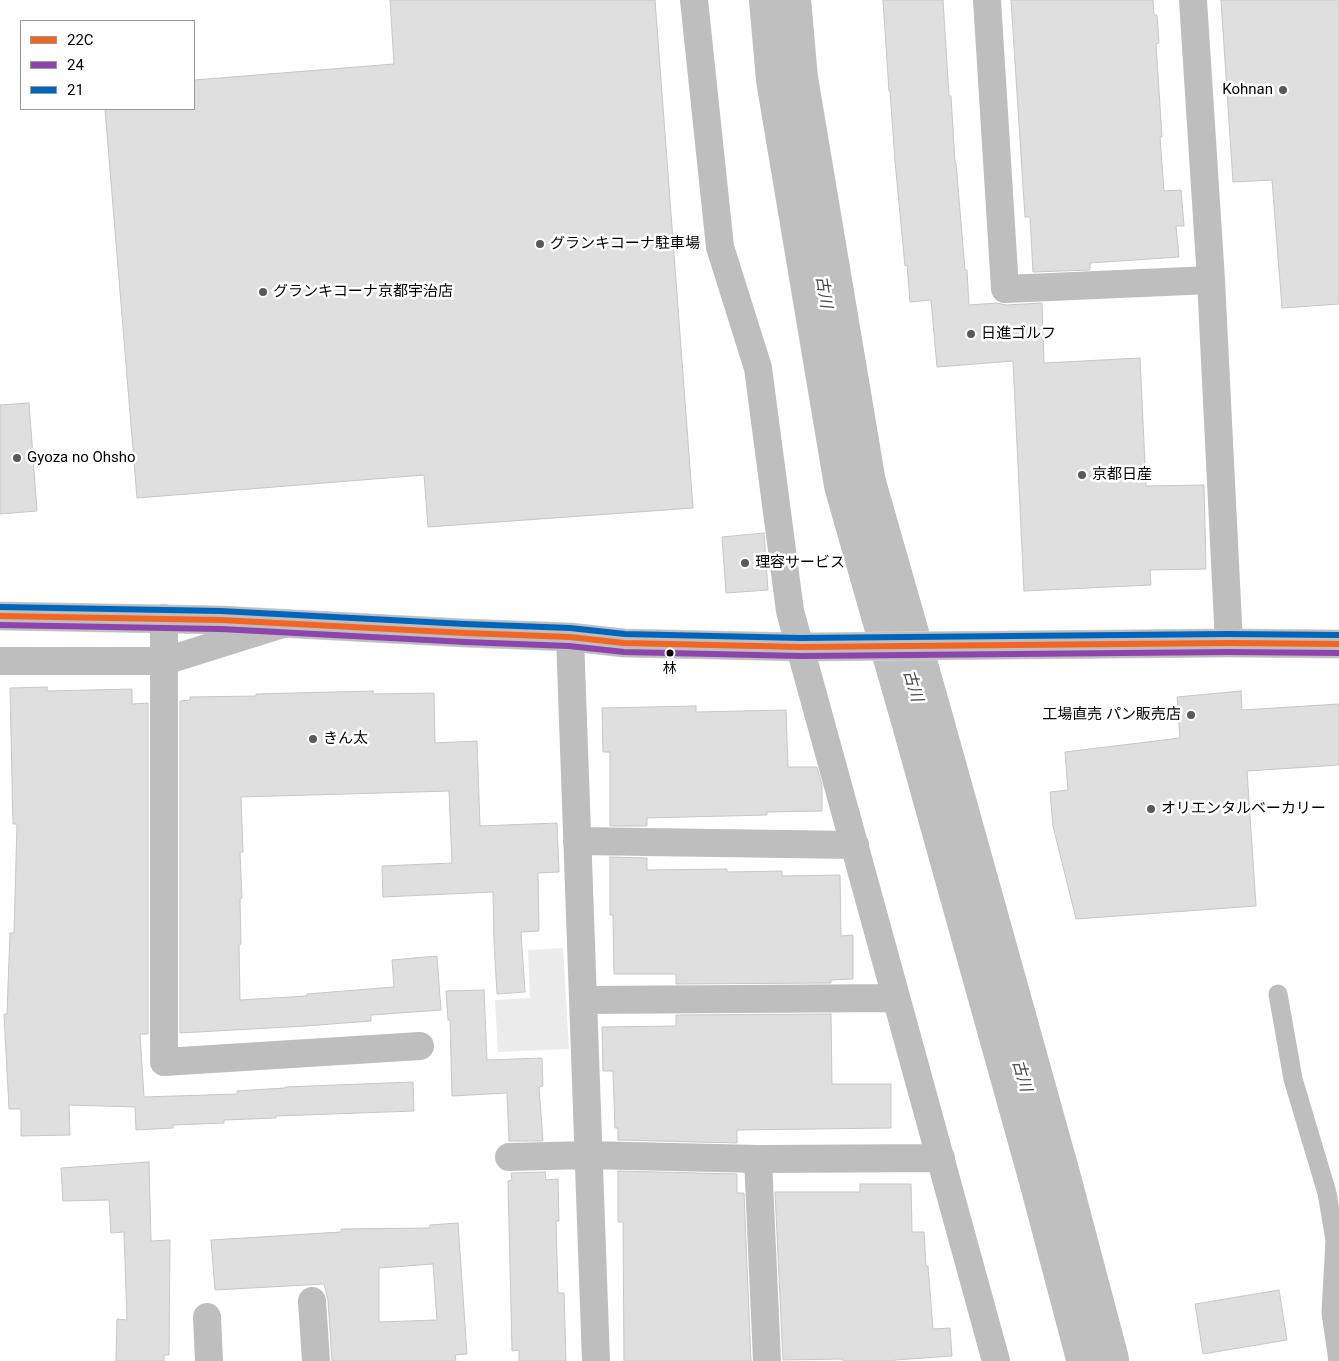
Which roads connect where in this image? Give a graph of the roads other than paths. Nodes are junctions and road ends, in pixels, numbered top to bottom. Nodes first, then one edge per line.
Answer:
1 (694, 0) edge
2 (987, 0) edge
3 (1193, 0) edge
4 (1211, 280) junction
5 (0, 616) edge
6 (164, 618) junction
7 (286, 623) junction
8 (570, 637) junction
9 (1229, 643) junction
10 (1339, 644) edge
11 (813, 647) junction
12 (0, 661) edge
13 (165, 661) junction
14 (577, 841) junction
15 (855, 845) junction
16 (1278, 994) dead end
17 (896, 998) junction
18 (583, 1000) junction
19 (420, 1046) dead end
20 (588, 1155) junction
21 (509, 1157) dead end
22 (941, 1158) junction
23 (758, 1159) junction
24 (1333, 1192) edge
25 (312, 1301) dead end
26 (207, 1317) dead end
27 (209, 1361) edge
28 (316, 1361) edge
29 (596, 1361) edge
30 (767, 1361) edge
31 (996, 1361) edge
32 (1338, 1361) edge

1 - 11 street
2 - 4 street
3 - 4 street
4 - 9 street
5 - 6 street
6 - 7 street
6 - 13 street
7 - 8 street
7 - 13 street
8 - 11 street
8 - 14 street
9 - 10 street
9 - 11 street
11 - 15 street
12 - 13 street
13 - 19 street
14 - 15 street
14 - 18 street
15 - 17 street
16 - 24 lane
17 - 18 street
17 - 22 street
18 - 20 street
20 - 21 street
20 - 23 street
20 - 29 street
22 - 23 street
22 - 31 street
23 - 30 street
24 - 32 lane
25 - 28 street
26 - 27 street

